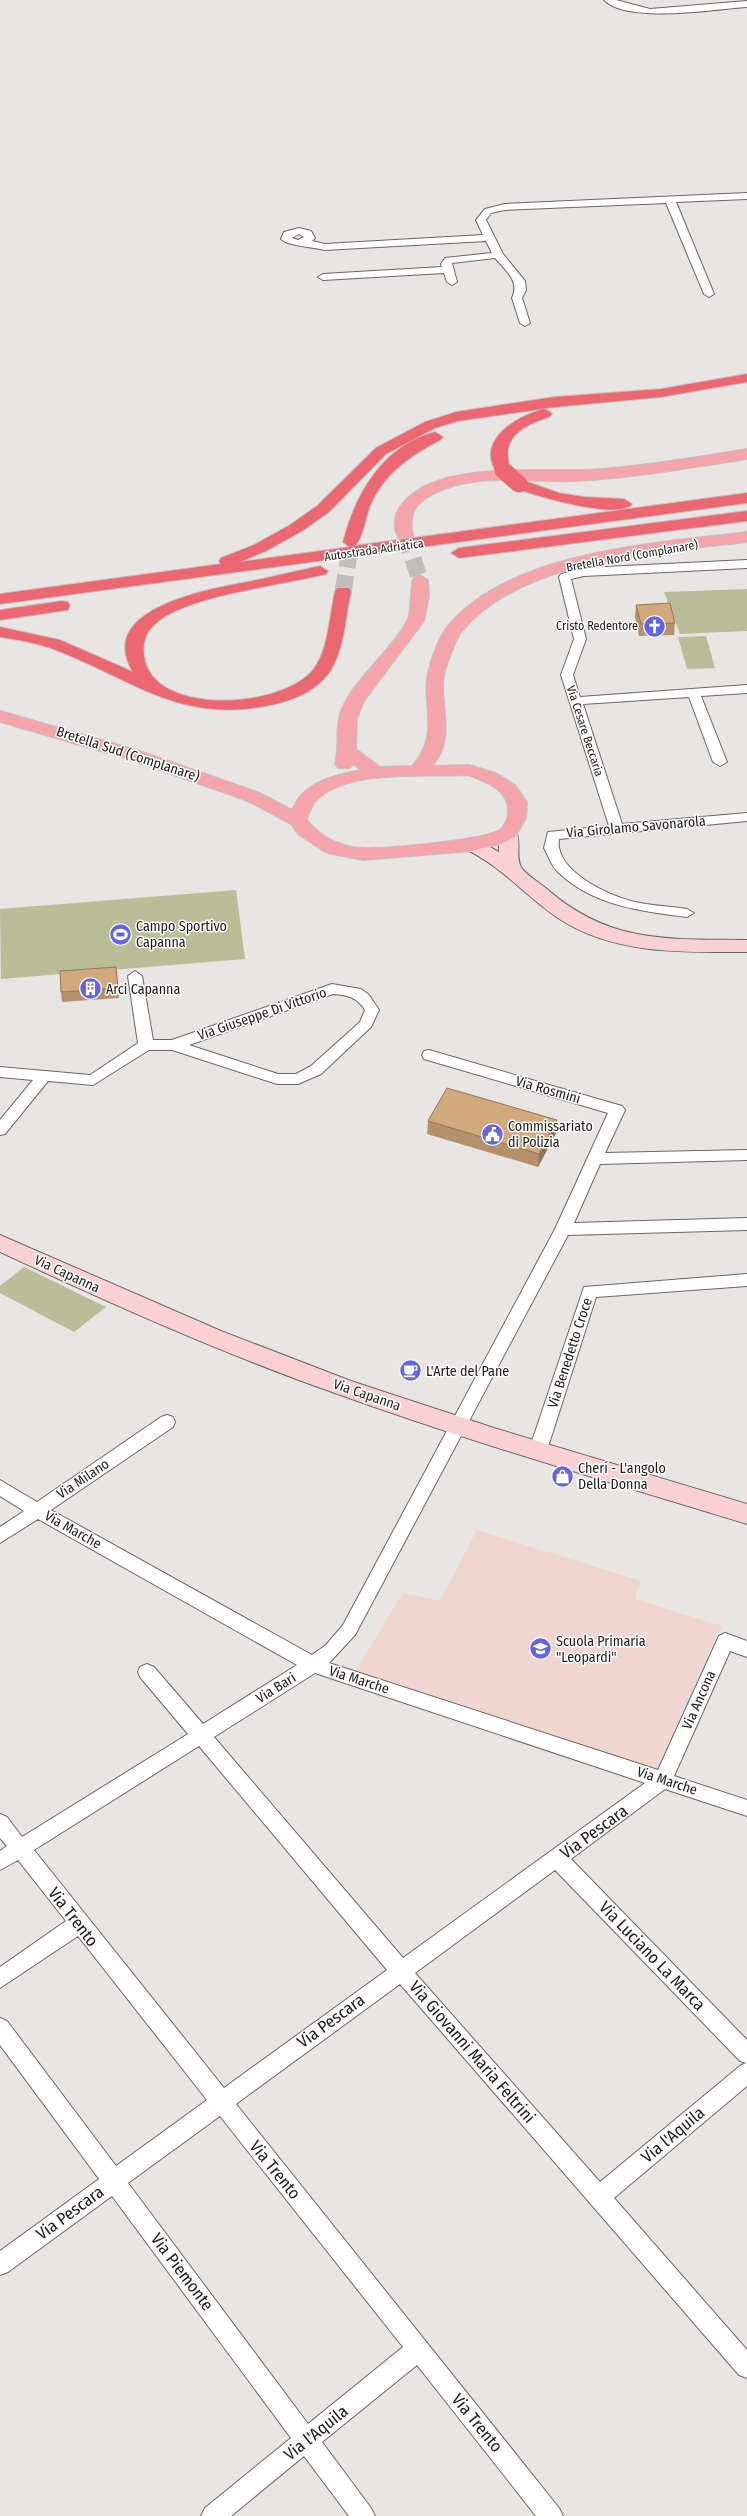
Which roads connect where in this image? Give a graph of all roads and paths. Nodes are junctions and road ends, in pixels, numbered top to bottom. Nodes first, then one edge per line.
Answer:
1 (608, 0) edge
2 (747, 4) edge
3 (747, 196) edge
4 (670, 200) junction
5 (489, 238) junction
6 (305, 242) dead end
7 (498, 255) junction
8 (448, 270) junction
9 (323, 277) dead end
10 (452, 282) dead end
11 (709, 294) dead end
12 (525, 323) dead end
13 (747, 378) edge
14 (603, 399) junction
15 (515, 409) junction
16 (747, 454) edge
17 (747, 498) edge
18 (711, 502) junction
19 (747, 516) edge
20 (405, 535) tunnel mouth
21 (747, 537) edge
22 (351, 542) tunnel mouth
23 (747, 564) edge
24 (320, 571) junction
25 (420, 580) tunnel mouth
26 (136, 582) junction
27 (343, 592) tunnel mouth
28 (0, 599) edge
29 (0, 615) edge
30 (0, 632) edge
31 (151, 687) junction
32 (747, 689) edge
33 (694, 694) junction
34 (574, 701) junction
35 (0, 716) edge
36 (439, 736) junction
37 (347, 750) junction
38 (720, 762) dead end
39 (468, 770) junction
40 (418, 771) junction
41 (376, 773) junction
42 (341, 779) junction
43 (314, 792) junction
44 (254, 797) junction
45 (747, 817) edge
46 (298, 820) junction
47 (617, 829) junction
48 (508, 833) junction
49 (472, 845) junction
50 (512, 868) junction
51 (687, 913) dead end
52 (747, 946) edge
53 (135, 976) dead end
54 (146, 1045) junction
55 (172, 1045) junction
56 (429, 1055) dead end
57 (0, 1072) edge
58 (45, 1075) junction
59 (0, 1130) edge
60 (747, 1155) edge
61 (595, 1159) junction
62 (747, 1224) edge
63 (563, 1229) junction
64 (0, 1243) edge
65 (747, 1280) edge
66 (167, 1422) dead end
67 (458, 1426) junction
68 (538, 1450) junction
69 (0, 1487) edge
70 (38, 1511) junction
71 (747, 1514) edge
72 (0, 1536) edge
73 (747, 1649) edge
74 (313, 1665) junction
75 (147, 1672) dead end
76 (200, 1735) junction
77 (663, 1780) junction
78 (747, 1808) edge
79 (0, 1823) edge
80 (20, 1848) junction
81 (558, 1858) junction
82 (0, 1861) edge
83 (78, 1924) junction
84 (401, 1971) junction
85 (0, 1979) edge
86 (0, 2028) edge
87 (747, 2054) edge
88 (747, 2073) edge
89 (220, 2102) junction
90 (114, 2181) junction
91 (599, 2197) junction
92 (0, 2264) edge
93 (418, 2349) junction
94 (747, 2367) edge
95 (307, 2440) junction
96 (213, 2516) edge
97 (363, 2516) edge
98 (551, 2516) edge

1 - 2 street
3 - 4 street
4 - 5 street
4 - 11 street
5 - 6 street
5 - 7 street
7 - 8 street
7 - 12 street
8 - 9 street
8 - 10 street
13 - 14 highway
14 - 15 highway
14 - 18 highway, bridge
15 - 22 highway
15 - 26 highway
16 - 20 main road
17 - 18 highway, Autostrada Adriatica
18 - 26 highway, Autostrada Adriatica
19 - 24 highway, Autostrada Adriatica
21 - 36 main road, Bretella Nord (Complanare)
23 - 34 street, Via Cesare Beccaria
24 - 29 highway, Autostrada Adriatica
24 - 31 highway
25 - 37 main road
26 - 28 highway, Autostrada Adriatica
27 - 31 highway
30 - 31 highway
32 - 33 street
33 - 34 street
33 - 38 street
34 - 47 street, Via Cesare Beccaria
35 - 44 main road, Bretella Sud (Complanare)
36 - 39 main road
36 - 40 main road, Bretella Nord (Complanare)
37 - 41 main road
37 - 42 main road
39 - 40 main road
39 - 48 main road
40 - 41 main road
41 - 42 main road
42 - 43 main road
43 - 44 main road, Bretella Sud (Complanare)
43 - 46 main road
44 - 46 main road, Bretella Sud (Complanare)
45 - 47 street, Via Girolamo Savonarola
46 - 49 main road, Bretella Sud (Complanare)
47 - 51 street, Via Girolamo Savonarola
48 - 49 main road, Bretella Sud (Complanare)
48 - 50 main road
49 - 50 main road
50 - 52 main road
53 - 54 street
54 - 55 street, Via Giuseppe Di Vittorio
54 - 58 street
55 - 55 street, Via Giuseppe Di Vittorio
56 - 61 street, Via Rosmini
57 - 58 street
58 - 59 street
60 - 61 street
61 - 63 street, Via Rosmini
62 - 63 street
63 - 67 street, Via Rosmini
64 - 67 main road, Via Capanna
65 - 68 street, Via Benedetto Croce
66 - 70 street, Via Milano
67 - 68 main road, Via Capanna
67 - 74 street, Via Bari
68 - 71 main road, Via Capanna
69 - 70 street, Via Marche
70 - 72 street, Via Milano
70 - 74 street, Via Marche
73 - 77 street, Via Ancona
74 - 76 street, Via Bari
74 - 77 street, Via Marche
75 - 76 street, Via Giovanni Maria Feltrini
76 - 80 street, Via Bari
76 - 84 street, Via Giovanni Maria Feltrini
77 - 78 street, Via Marche
77 - 81 street, Via Pescara
79 - 80 street, Via Trento
80 - 82 street, Via Bari
80 - 83 street, Via Trento
81 - 84 street, Via Pescara
81 - 87 street, Via Luciano La Marca
83 - 85 street
83 - 89 street, Via Trento
84 - 89 street, Via Pescara
84 - 91 street, Via Giovanni Maria Feltrini
86 - 90 street, Via Piemonte
88 - 91 street, Via l'Aquila
89 - 90 street, Via Pescara
89 - 93 street, Via Trento
90 - 92 street, Via Pescara
90 - 95 street, Via Piemonte
91 - 94 street, Via Giovanni Maria Feltrini
93 - 95 street, Via l'Aquila
93 - 98 street, Via Trento
95 - 96 street, Via l'Aquila
95 - 97 street, Via Piemonte

